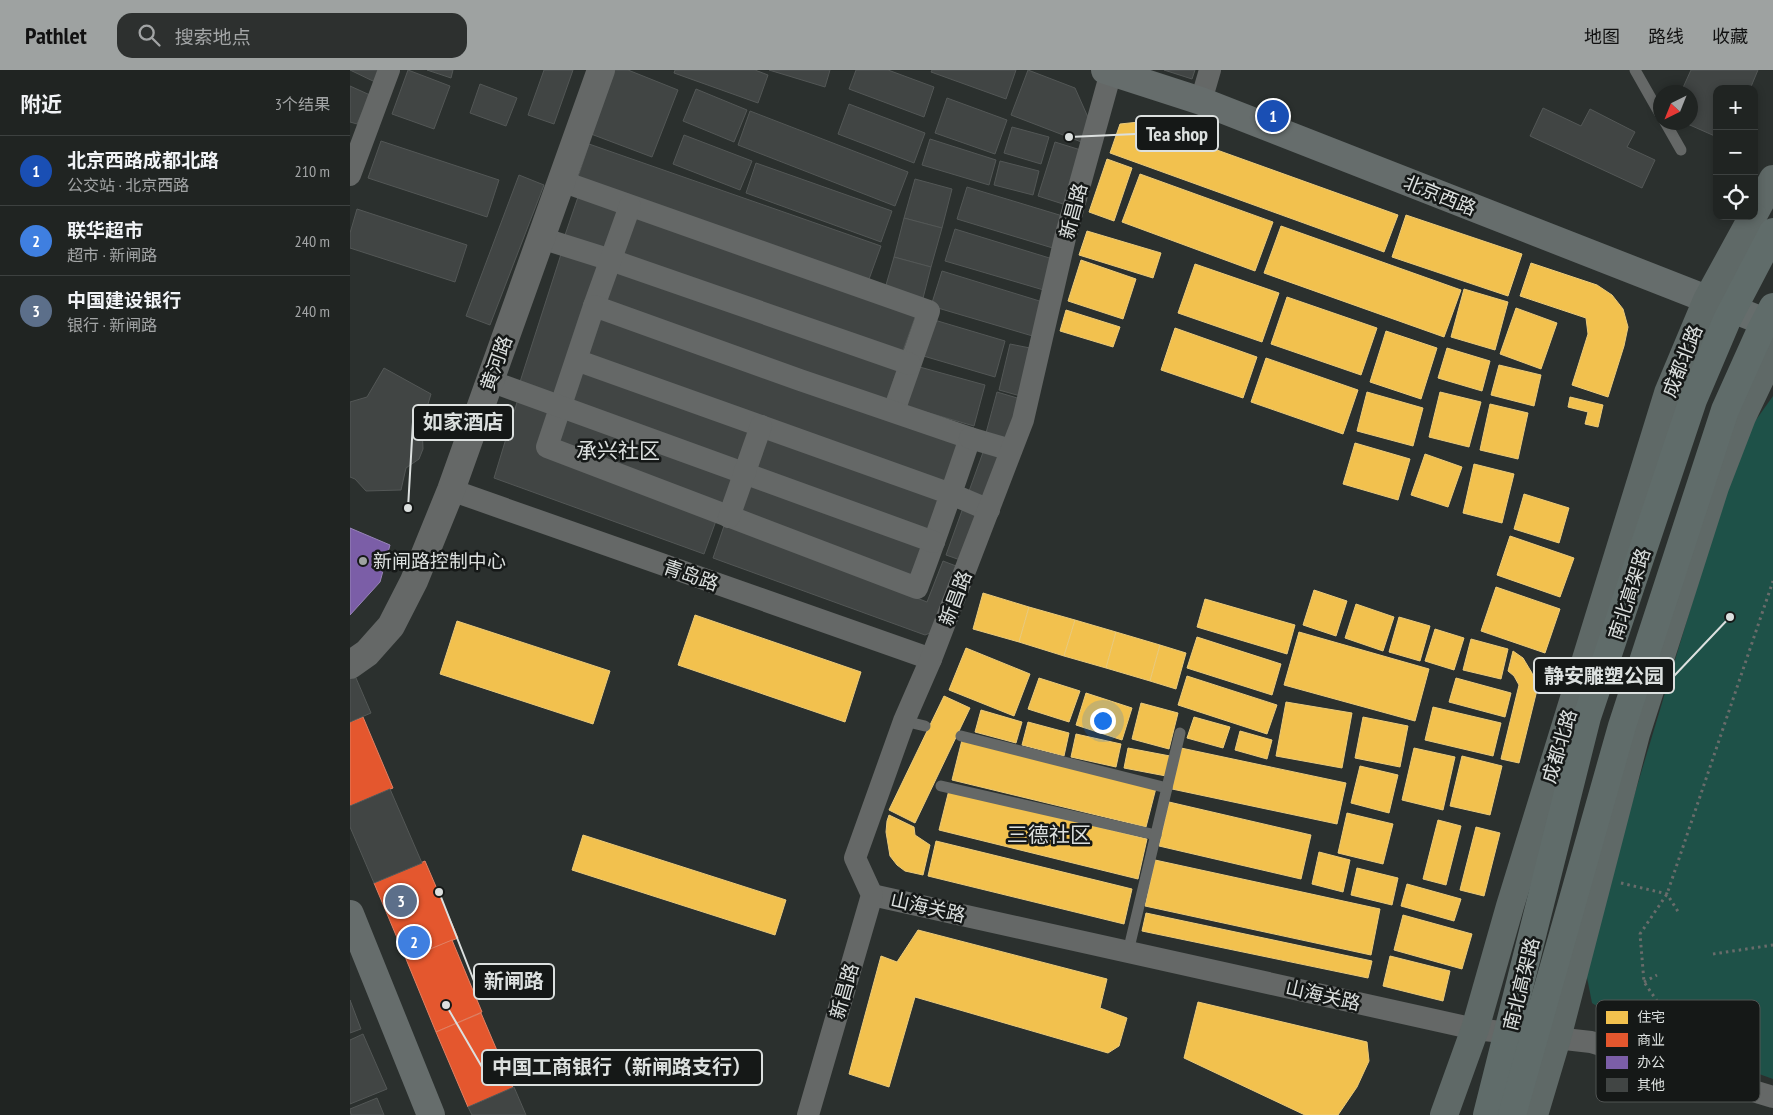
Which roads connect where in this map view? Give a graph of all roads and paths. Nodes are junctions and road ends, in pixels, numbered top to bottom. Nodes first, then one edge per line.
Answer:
1 (389, 70) edge
2 (601, 70) edge
3 (1210, 70) edge
4 (1634, 70) edge
5 (1108, 71) edge
6 (1201, 101) junction
7 (1653, 102) edge
8 (1670, 130) edge
9 (356, 139) edge
10 (1682, 150) dead end
11 (350, 175) edge
12 (1773, 180) edge
13 (561, 181) junction
14 (630, 206) junction
15 (1758, 208) edge
16 (1751, 220) edge
17 (1773, 232) edge
18 (541, 238) junction
19 (611, 260) junction
20 (1707, 300) junction
21 (594, 306) junction
22 (1773, 307) edge
23 (1773, 325) edge
24 (1773, 352) edge
25 (576, 360) junction
26 (910, 364) junction
27 (490, 382) junction
28 (559, 407) junction
29 (894, 411) junction
30 (761, 426) junction
31 (970, 438) junction
32 (1011, 450) junction
33 (744, 474) junction
34 (451, 490) junction
35 (951, 494) junction
36 (988, 510) junction
37 (729, 517) junction
38 (934, 542) junction
39 (1773, 582) edge
40 (931, 659) junction
41 (350, 665) edge
42 (904, 721) junction
43 (926, 726) dead end
44 (1180, 733) dead end
45 (961, 736) dead end
46 (941, 786) dead end
47 (1167, 788) junction
48 (1156, 835) junction
49 (1599, 878) junction
50 (1667, 894) junction
51 (872, 895) junction
52 (1679, 913) dead end
53 (350, 914) edge
54 (1773, 946) edge
55 (1128, 952) junction
56 (1713, 954) dead end
57 (1658, 975) dead end
58 (1644, 982) junction
59 (1657, 1000) edge
60 (1475, 1029) junction
61 (1557, 1038) junction
62 (1596, 1043) edge
63 (1760, 1093) edge
64 (1773, 1097) edge
65 (431, 1115) edge
66 (808, 1115) edge
67 (1444, 1115) edge
68 (1487, 1115) edge
69 (1512, 1115) edge
70 (1534, 1115) edge

1 - 9 street
2 - 13 street, 黄河路
3 - 6 street
4 - 7 lane
5 - 6 main road, 北京西路
5 - 32 street, 新昌路
6 - 20 main road, 北京西路
8 - 10 lane
9 - 11 street
12 - 15 main road, 成都北路
13 - 14 street
13 - 18 street, 黄河路
14 - 19 street
14 - 26 street
16 - 20 main road, 成都北路
17 - 68 highway, 南北高架路
18 - 19 street
18 - 27 street, 黄河路
19 - 21 street
19 - 26 street
20 - 23 main road, 北京西路
20 - 60 main road, 成都北路
21 - 25 street
21 - 29 street
22 - 69 highway, 南北高架路
24 - 49 main road
25 - 28 street
25 - 30 street
26 - 29 street
27 - 28 street
27 - 34 street, 黄河路
28 - 33 street
28 - 37 street
29 - 31 street
30 - 33 street
30 - 35 street
31 - 32 street
31 - 35 street
32 - 36 street, 新昌路
33 - 37 street
33 - 38 street
34 - 40 street, 青岛路
34 - 41 street, 黄河路
35 - 36 street
35 - 38 street
36 - 40 street, 新昌路
37 - 38 street
39 - 50 path
40 - 42 street, 新昌路
42 - 43 lane
42 - 51 street, 新昌路
44 - 47 lane
45 - 47 lane
46 - 48 lane
47 - 48 lane
48 - 55 lane
49 - 50 path
49 - 61 main road
50 - 52 path
50 - 58 path
51 - 55 street, 山海关路
51 - 66 street, 新昌路
53 - 65 main road
54 - 56 path
55 - 60 street, 山海关路
57 - 58 path
58 - 59 path
60 - 61 street, 山海关路
60 - 67 main road, 成都北路
61 - 62 street, 山海关路
61 - 70 main road
63 - 64 street, 山海关路

